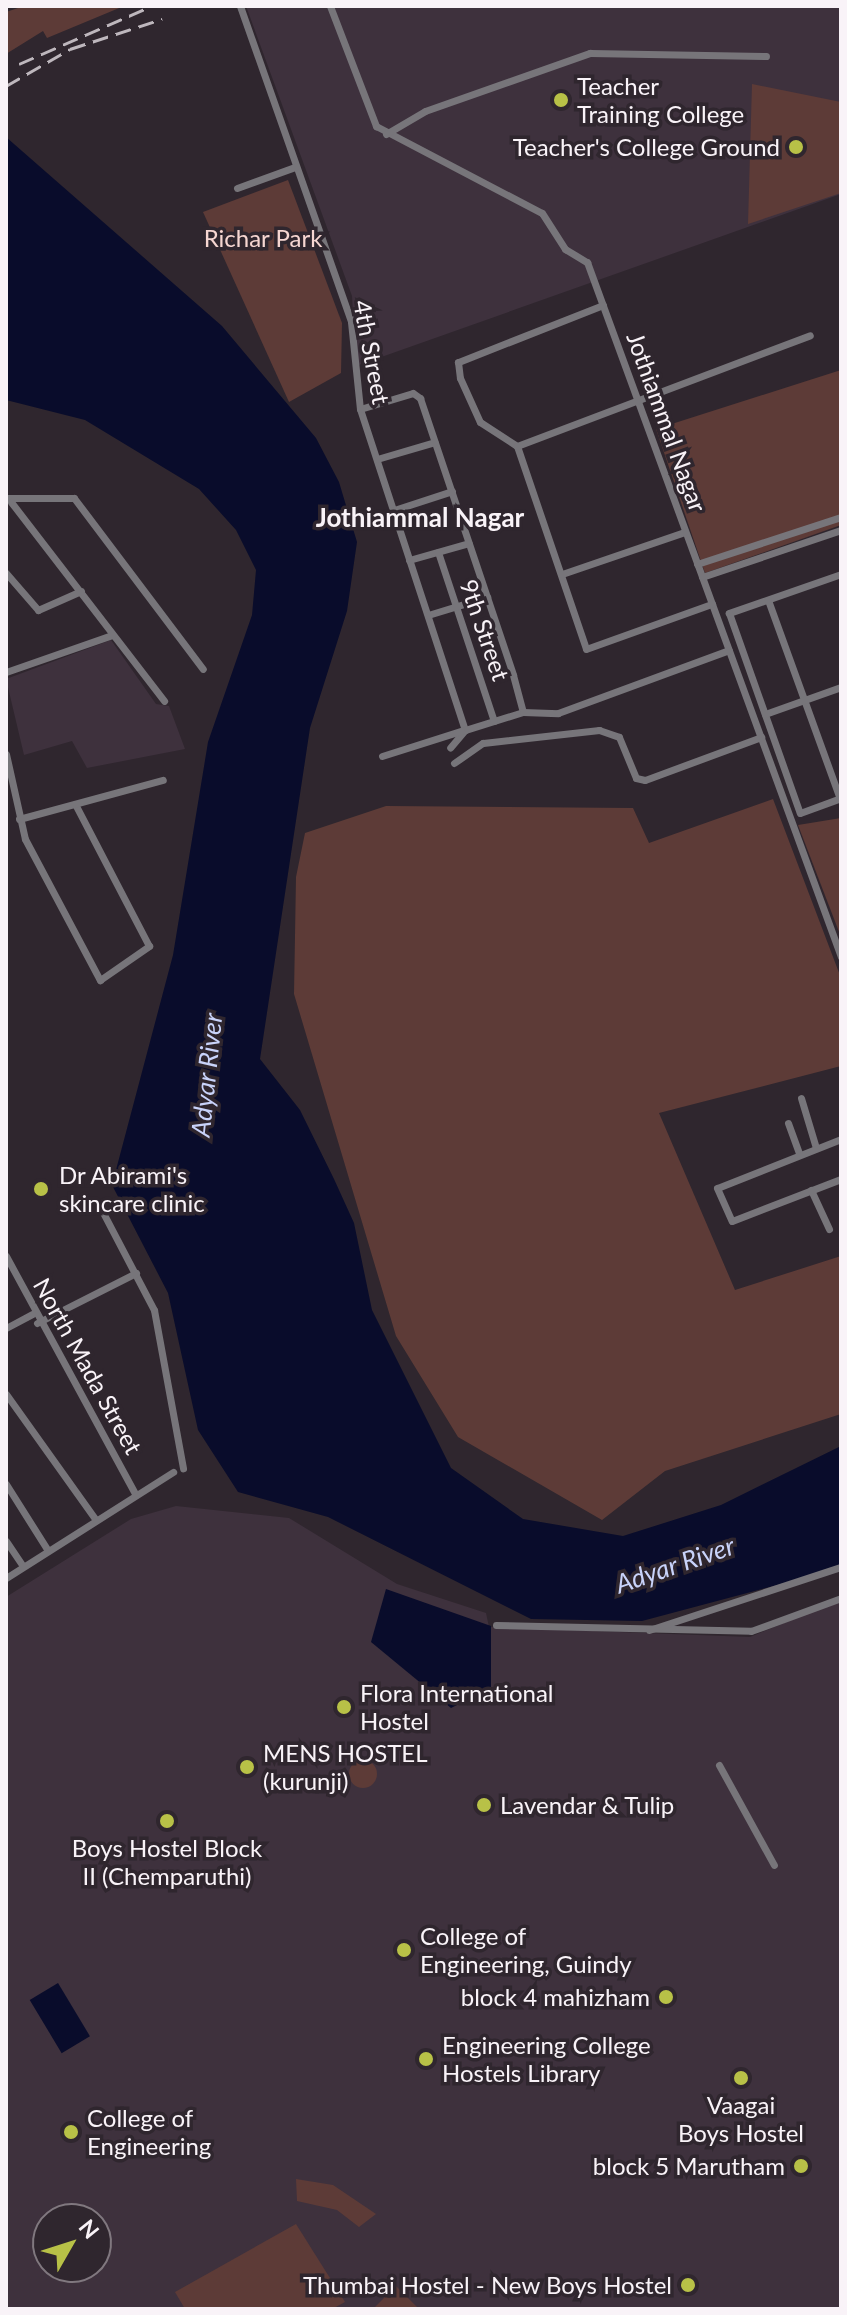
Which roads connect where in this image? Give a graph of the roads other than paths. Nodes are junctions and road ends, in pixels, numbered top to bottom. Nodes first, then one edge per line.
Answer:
1 (240, 6) edge
2 (330, 6) edge
3 (766, 56) dead end
4 (386, 134) junction
5 (295, 167) junction
6 (237, 188) dead end
7 (603, 305) junction
8 (810, 335) dead end
9 (638, 403) junction
10 (360, 409) junction
11 (435, 442) junction
12 (517, 446) junction
13 (377, 459) junction
14 (452, 491) junction
15 (9, 500) edge
16 (394, 510) junction
17 (841, 517) edge
18 (841, 530) edge
19 (685, 532) junction
20 (469, 543) junction
21 (438, 552) junction
22 (409, 560) junction
23 (697, 564) junction
24 (6, 573) edge
25 (562, 574) junction
26 (841, 574) edge
27 (702, 577) junction
28 (81, 591) junction
29 (487, 597) junction
30 (768, 600) junction
31 (712, 604) junction
32 (455, 606) junction
33 (428, 615) junction
34 (112, 635) junction
35 (729, 650) junction
36 (203, 669) dead end
37 (6, 672) edge
38 (841, 687) edge
39 (804, 700) junction
40 (164, 701) dead end
41 (523, 712) junction
42 (765, 714) junction
43 (494, 721) junction
44 (463, 730) junction
45 (761, 737) junction
46 (450, 748) dead end
47 (6, 754) edge
48 (382, 756) dead end
49 (454, 763) dead end
50 (163, 780) dead end
51 (840, 799) edge
52 (75, 804) junction
53 (19, 819) junction
54 (841, 957) edge
55 (801, 1098) dead end
56 (788, 1123) dead end
57 (841, 1139) edge
58 (816, 1148) junction
59 (799, 1153) junction
60 (841, 1179) edge
61 (811, 1190) junction
62 (98, 1203) dead end
63 (829, 1229) dead end
64 (6, 1256) edge
65 (136, 1273) junction
66 (32, 1314) junction
67 (37, 1323) junction
68 (6, 1328) edge
69 (6, 1394) edge
70 (183, 1468) dead end
71 (173, 1472) dead end
72 (6, 1484) edge
73 (136, 1495) junction
74 (95, 1519) junction
75 (6, 1541) edge
76 (47, 1549) junction
77 (23, 1566) junction
78 (841, 1567) edge
79 (6, 1578) edge
80 (841, 1598) edge
81 (496, 1625) dead end
82 (644, 1632) junction
83 (719, 1765) dead end
84 (774, 1865) dead end

1 - 5 street, 4th Street
2 - 4 street
3 - 4 street
4 - 7 street, Jothiammal Nagar
5 - 6 street
5 - 10 street, 4th Street
7 - 9 street, Jothiammal Nagar
7 - 12 street
8 - 9 street
9 - 12 street
9 - 19 street, Jothiammal Nagar
10 - 11 street
10 - 13 street, 4th Street
11 - 13 street
11 - 14 street
12 - 25 street
13 - 16 street, 4th Street
14 - 16 street
14 - 20 street
15 - 28 street
15 - 36 street
16 - 22 street, 4th Street
17 - 23 street
18 - 27 street
19 - 23 street, Jothiammal Nagar
19 - 25 street
20 - 21 street
20 - 29 street
21 - 22 street
21 - 32 street, 9th Street
22 - 33 street, 4th Street
23 - 27 street, Jothiammal Nagar
24 - 28 street
25 - 31 street
26 - 30 street
27 - 31 street, Jothiammal Nagar
28 - 34 street
29 - 32 street
29 - 41 street
30 - 39 street
30 - 42 street
31 - 35 street, Jothiammal Nagar
32 - 33 street
32 - 43 street, 9th Street
33 - 44 street, 4th Street
34 - 37 street
34 - 40 street
35 - 41 street
35 - 45 street, Jothiammal Nagar
38 - 39 street
39 - 42 street
39 - 51 street
41 - 43 street
42 - 51 street
43 - 44 street
44 - 46 street
44 - 48 street
45 - 49 street
45 - 54 street, Jothiammal Nagar
47 - 53 street
50 - 52 street
52 - 53 street
52 - 53 street
55 - 58 street
56 - 59 street
57 - 58 street
58 - 59 street
59 - 61 street
60 - 61 street
61 - 63 street
62 - 65 street
64 - 66 street, North Mada Street
65 - 67 street
65 - 70 street
66 - 67 street, North Mada Street
66 - 68 street
67 - 73 street, North Mada Street
69 - 74 street
71 - 73 street
72 - 76 street
73 - 74 street
74 - 76 street
75 - 77 street
76 - 77 street
77 - 79 street
78 - 82 street
80 - 82 street
81 - 82 street
83 - 84 street

